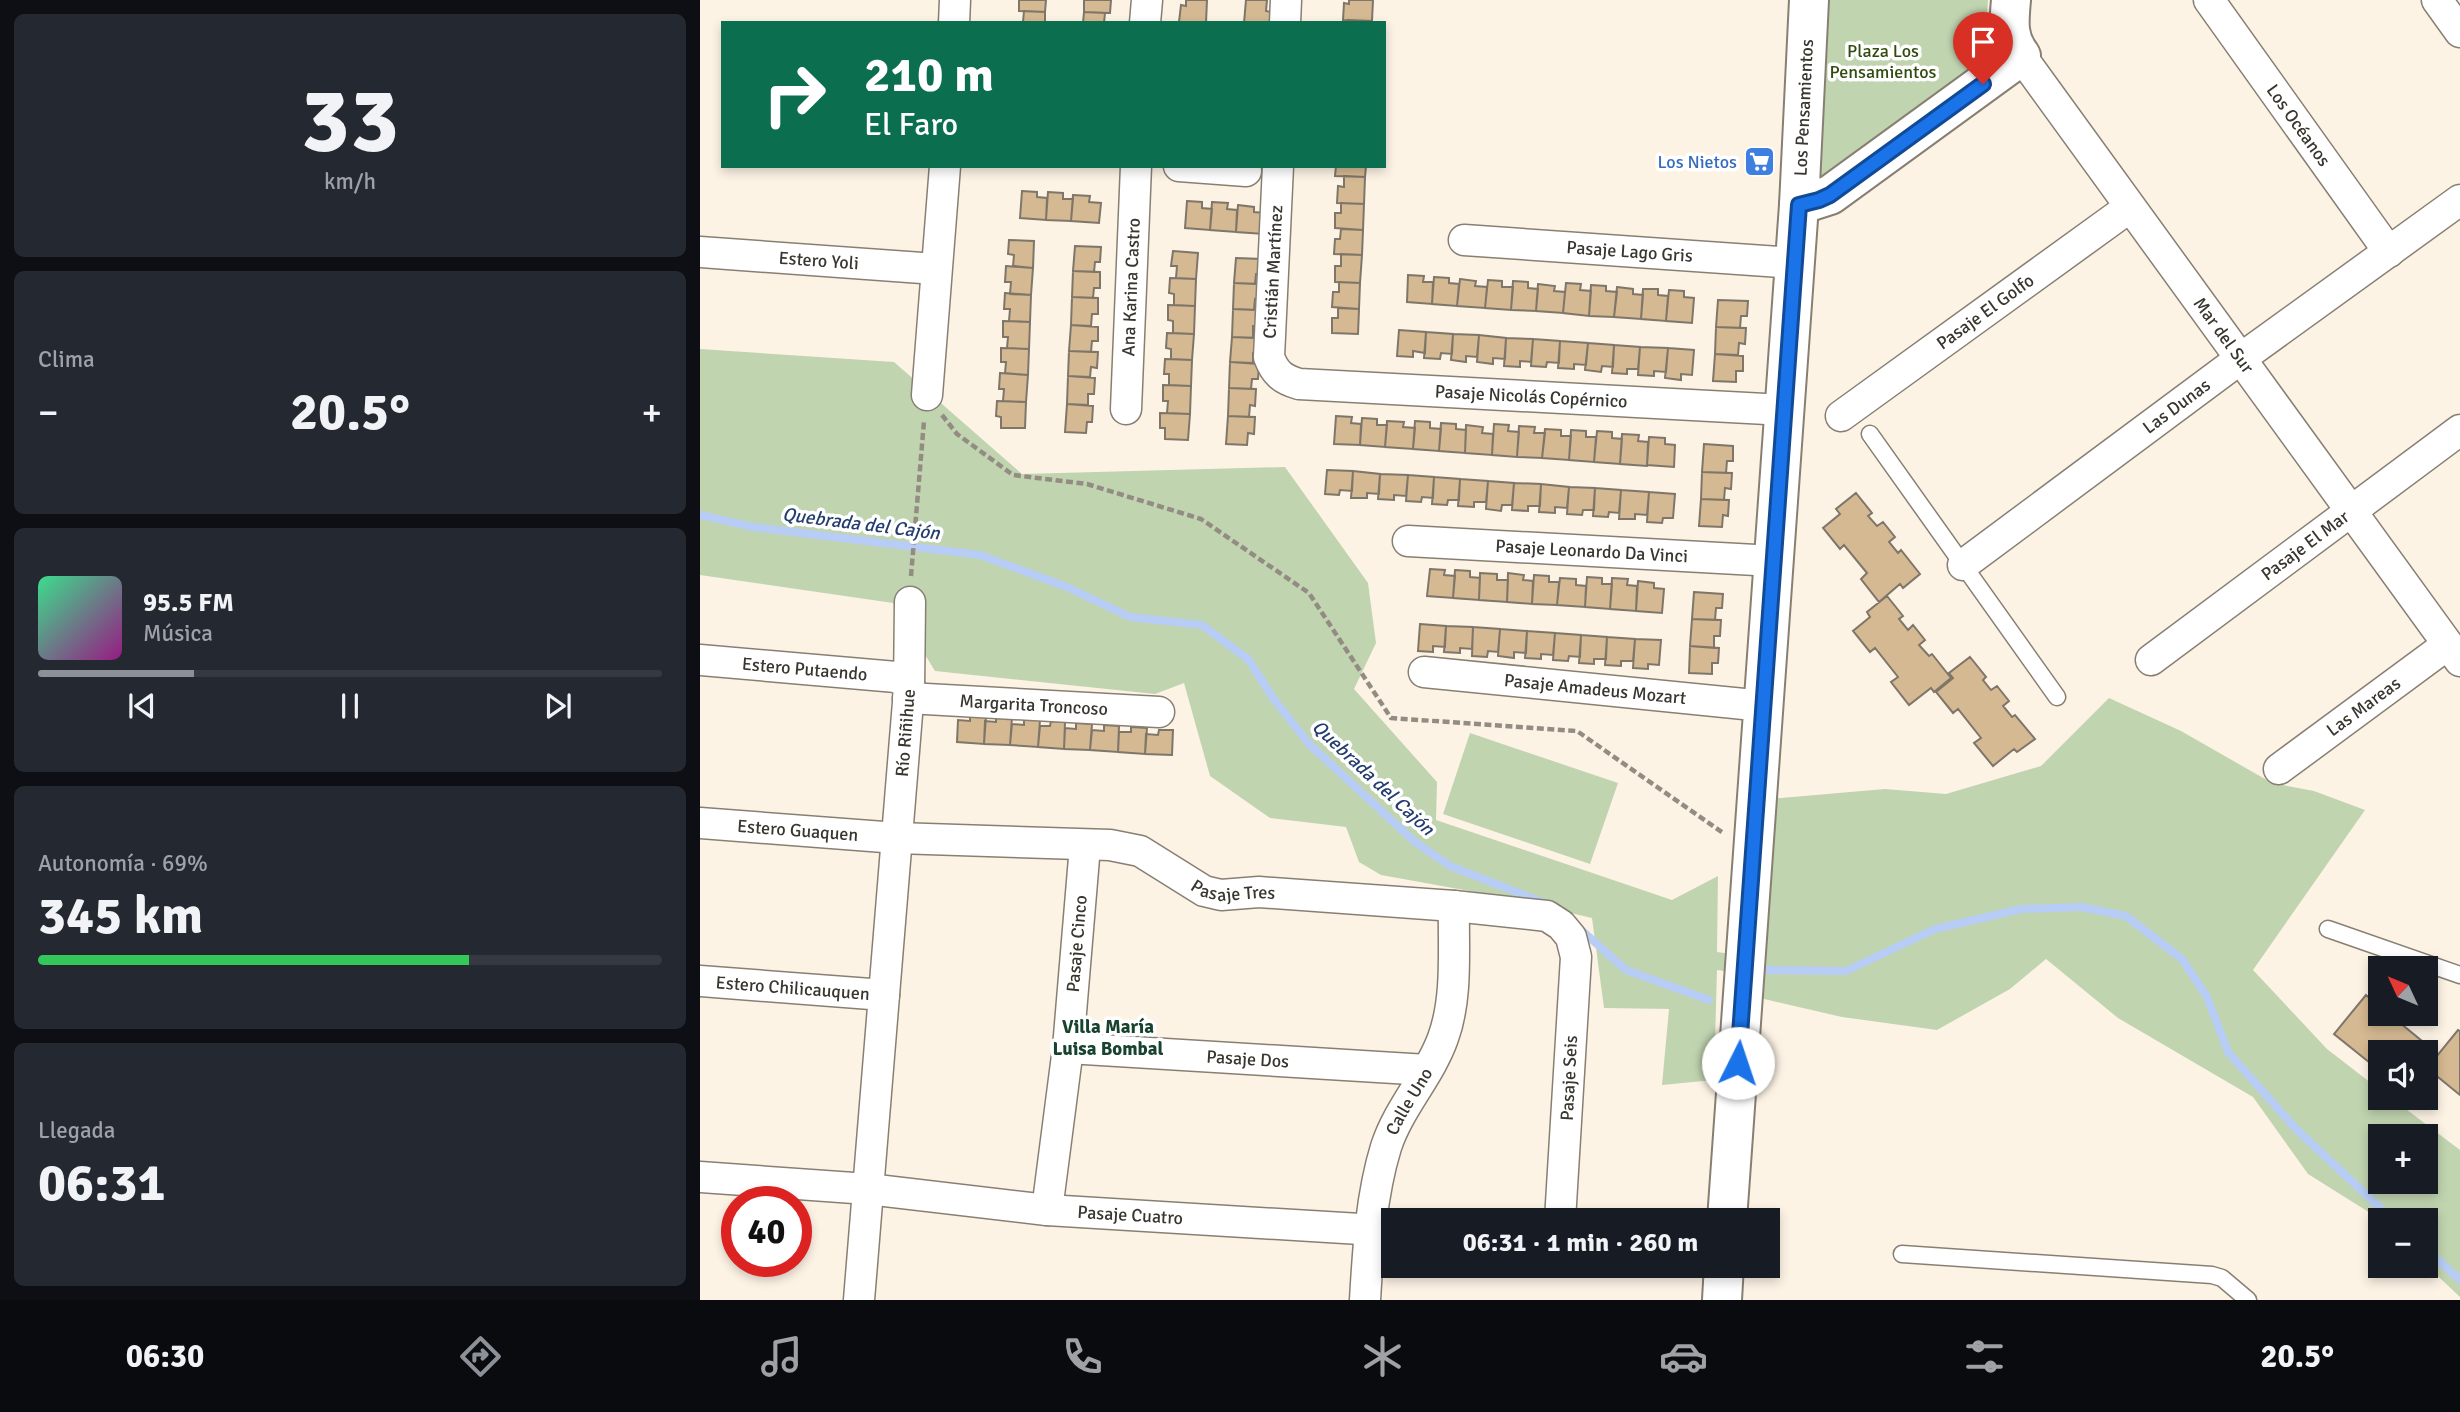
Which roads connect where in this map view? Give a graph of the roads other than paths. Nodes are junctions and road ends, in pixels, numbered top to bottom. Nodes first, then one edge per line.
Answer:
1 (955, 0) edge
2 (1147, 0) edge
3 (1286, 0) edge
4 (1809, 0) edge
5 (2011, 0) edge
6 (2208, 0) edge
7 (2437, 0) edge
8 (954, 21) edge
9 (1145, 21) edge
10 (1285, 21) edge
11 (2460, 32) edge
12 (2021, 56) junction
13 (945, 168) edge
14 (1136, 168) edge
15 (1206, 168) edge
16 (1278, 168) edge
17 (1246, 171) dead end
18 (2460, 200) edge
19 (1799, 205) junction
20 (2130, 207) junction
21 (1464, 240) dead end
22 (700, 252) edge
23 (2389, 252) junction
24 (1795, 263) junction
25 (936, 269) junction
26 (2240, 359) junction
27 (1279, 376) joint
28 (927, 395) road end
29 (1126, 408) dead end
30 (1785, 410) junction
31 (1841, 416) dead end
32 (2460, 430) edge
33 (1870, 434) dead end
34 (2351, 512) junction
35 (1408, 541) dead end
36 (1774, 561) junction
37 (1963, 565) junction
38 (910, 602) road end
39 (2454, 653) edge
40 (700, 660) edge
41 (2151, 660) dead end
42 (1424, 673) dead end
43 (909, 691) junction
44 (2057, 697) dead end
45 (1764, 706) junction
46 (1159, 712) dead end
47 (2279, 769) dead end
48 (700, 823) edge
49 (897, 838) junction
50 (1085, 846) junction
51 (1454, 906) junction
52 (2328, 929) dead end
53 (1571, 937) joint
54 (2460, 975) edge
55 (700, 981) edge
56 (884, 995) junction
57 (1068, 1048) junction
58 (1427, 1070) junction
59 (700, 1177) edge
60 (868, 1189) junction
61 (1561, 1208) edge
62 (1728, 1208) edge
63 (1047, 1210) junction
64 (1381, 1230) edge
65 (1902, 1254) dead end
66 (1723, 1278) edge
67 (859, 1300) edge
68 (1365, 1300) edge
69 (1721, 1300) edge
70 (2248, 1300) edge

1 - 8 street
2 - 9 street
3 - 10 street
4 - 19 street, Los Pensamientos
5 - 12 street, Mar del Sur
6 - 23 street, Los Océanos
7 - 11 street
12 - 19 street
12 - 20 street, Mar del Sur
13 - 25 street
14 - 29 street, Ana Karina Castro
15 - 17 street
16 - 27 street, Cristián Martínez
18 - 23 street, Las Dunas
19 - 24 street, Los Pensamientos
20 - 26 street, Mar del Sur
20 - 31 street, Pasaje El Golfo
21 - 24 street, Pasaje Lago Gris
22 - 25 street, Estero Yoli
23 - 26 street, Las Dunas
24 - 30 street, Los Pensamientos
25 - 28 street
26 - 34 street, Mar del Sur
26 - 37 street, Las Dunas
27 - 30 street, Pasaje Nicolás Copérnico
30 - 36 street, Los Pensamientos
32 - 34 street, Pasaje El Mar
33 - 37 lane
34 - 39 street, Mar del Sur
34 - 41 street, Pasaje El Mar
35 - 36 street, Pasaje Leonardo Da Vinci
36 - 45 street, Los Pensamientos
37 - 44 lane
38 - 43 street, Río Riñihue
39 - 47 street, Las Mareas
40 - 43 street, Estero Putaendo
42 - 45 street, Pasaje Amadeus Mozart
43 - 46 street, Margarita Troncoso
43 - 49 street, Río Riñihue
45 - 62 street, Los Pensamientos
48 - 49 street, Estero Guaquen
49 - 50 street, Pasaje Tres
49 - 56 street, Río Riñihue
50 - 51 street, Pasaje Tres
50 - 57 street, Pasaje Cinco
51 - 53 street, Pasaje Tres
51 - 58 street, Calle Uno
52 - 54 lane
53 - 61 street, Pasaje Seis
55 - 56 street, Estero Chilicauquen
56 - 60 street, Río Riñihue
57 - 58 street, Pasaje Dos
57 - 63 street, Pasaje Cinco
58 - 64 street, Calle Uno
59 - 60 street, Pasaje Cuatro
60 - 63 street, Pasaje Cuatro
60 - 67 street, Río Riñihue
63 - 64 street, Pasaje Cuatro
64 - 68 street, Calle Uno
65 - 70 lane
66 - 69 street

